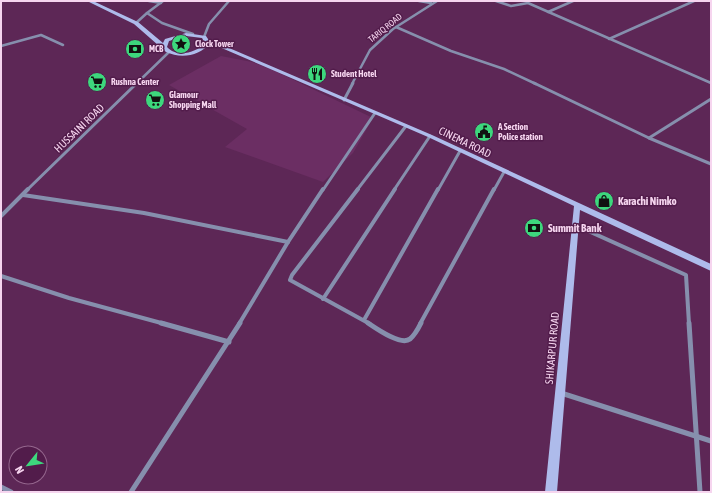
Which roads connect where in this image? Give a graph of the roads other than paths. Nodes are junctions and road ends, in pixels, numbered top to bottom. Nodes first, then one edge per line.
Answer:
1 (89, 1) edge
2 (148, 1) edge
3 (229, 1) edge
4 (419, 1) edge
5 (437, 1) edge
6 (496, 1) edge
7 (573, 1) edge
8 (694, 1) edge
9 (162, 2) edge
10 (432, 3) junction
11 (548, 12) junction
12 (147, 14) junction
13 (136, 23) junction
14 (396, 27) junction
15 (193, 34) junction
16 (206, 38) junction
17 (609, 39) junction
18 (63, 45) dead end
19 (1, 46) edge
20 (164, 47) junction
21 (170, 52) junction
22 (711, 84) edge
23 (711, 99) edge
24 (344, 100) junction
25 (375, 113) junction
26 (406, 126) junction
27 (430, 136) junction
28 (649, 138) junction
29 (460, 151) junction
30 (711, 164) edge
31 (504, 172) junction
32 (23, 196) junction
33 (577, 207) junction
34 (1, 216) edge
35 (575, 225) junction
36 (288, 242) junction
37 (711, 268) edge
38 (1, 276) edge
39 (323, 299) junction
40 (364, 320) junction
41 (229, 342) junction
42 (560, 393) junction
43 (697, 436) junction
44 (711, 441) edge
45 (1, 487) edge
46 (11, 492) edge
47 (131, 492) edge
48 (551, 492) edge
49 (700, 492) edge

1 - 13 street
2 - 9 street
3 - 16 street
4 - 10 street
5 - 10 street, TARIQ ROAD
6 - 11 street
7 - 11 street
8 - 17 street
9 - 12 street
10 - 14 street, TARIQ ROAD
11 - 17 street
12 - 13 street
12 - 15 street
13 - 20 street
14 - 24 street, TARIQ ROAD
14 - 28 street
15 - 16 street, CINEMA ROAD
15 - 20 street
16 - 21 street
16 - 24 street, CINEMA ROAD
17 - 22 street
18 - 19 street
20 - 21 street
21 - 32 street, HUSSAINI ROAD
23 - 28 street
24 - 25 street, CINEMA ROAD
25 - 26 street, CINEMA ROAD
25 - 36 street
26 - 27 street, CINEMA ROAD
26 - 39 street
27 - 29 street, CINEMA ROAD
27 - 39 street
28 - 30 street
29 - 31 street, CINEMA ROAD
29 - 40 street
31 - 33 street, CINEMA ROAD
31 - 40 street
32 - 34 street, HUSSAINI ROAD
32 - 36 street
33 - 35 street, SHIKARPUR ROAD
33 - 37 street, CINEMA ROAD
35 - 42 street, SHIKARPUR ROAD
35 - 43 street
36 - 41 street
38 - 41 street
39 - 40 street
41 - 47 street
42 - 43 street
42 - 48 street, SHIKARPUR ROAD
43 - 44 street
43 - 49 street
45 - 46 street

